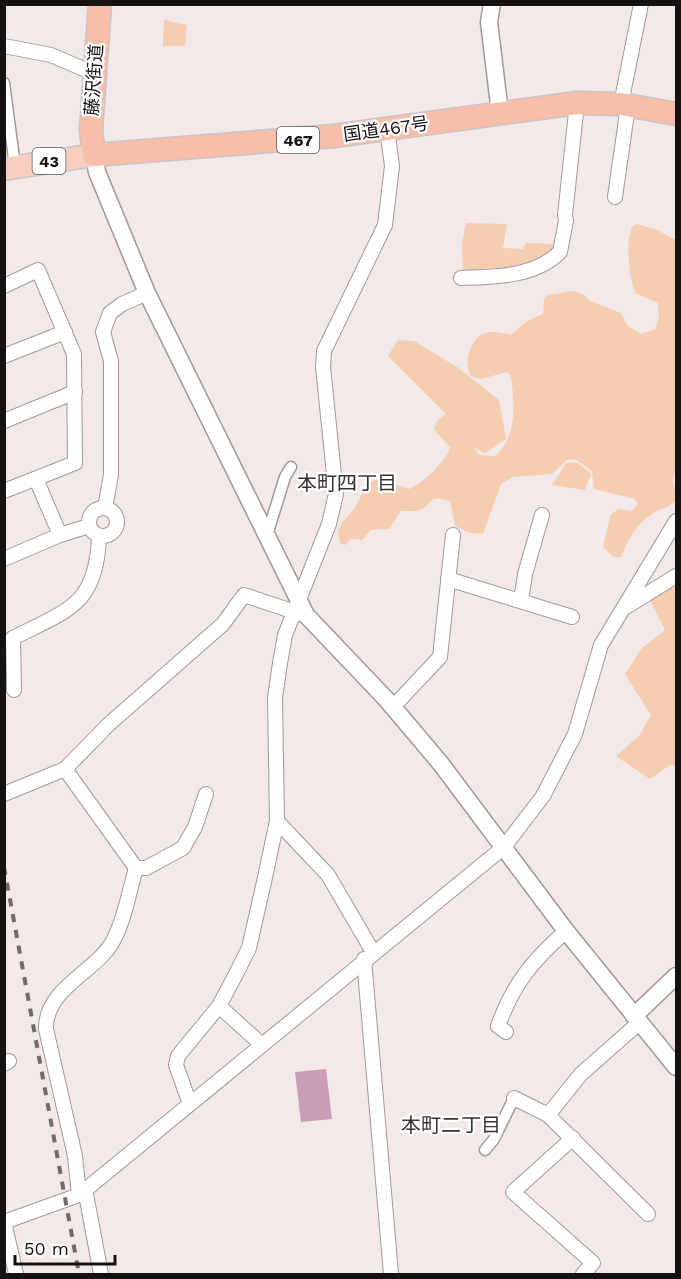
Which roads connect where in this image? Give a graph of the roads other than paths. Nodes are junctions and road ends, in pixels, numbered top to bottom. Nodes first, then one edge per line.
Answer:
1 (100, 4) edge
2 (492, 4) edge
3 (641, 4) edge
4 (4, 46) edge
5 (93, 73) junction
6 (4, 83) edge
7 (577, 103) junction
8 (625, 105) junction
9 (500, 113) junction
10 (676, 114) edge
11 (387, 129) junction
12 (94, 155) junction
13 (10, 167) edge
14 (615, 197) dead end
15 (461, 278) dead end
16 (4, 286) edge
17 (147, 293) junction
18 (65, 332) junction
19 (4, 356) edge
20 (75, 392) junction
21 (4, 421) edge
22 (291, 467) dead end
23 (36, 479) junction
24 (4, 491) edge
25 (105, 508) junction
26 (542, 515) dead end
27 (676, 521) edge
28 (94, 531) junction
29 (453, 535) dead end
30 (60, 536) junction
31 (267, 536) junction
32 (4, 559) edge
33 (676, 576) edge
34 (448, 579) junction
35 (521, 601) junction
36 (624, 608) junction
37 (299, 609) junction
38 (572, 617) dead end
39 (9, 636) edge
40 (14, 690) dead end
41 (393, 707) junction
42 (65, 769) junction
43 (4, 794) edge
44 (206, 794) dead end
45 (277, 821) junction
46 (504, 847) junction
47 (135, 868) junction
48 (566, 931) junction
49 (369, 956) junction
50 (676, 976) edge
51 (219, 1006) junction
52 (637, 1019) junction
53 (506, 1032) dead end
54 (262, 1045) junction
55 (676, 1067) edge
56 (514, 1098) joint
57 (190, 1104) junction
58 (549, 1115) junction
59 (573, 1138) junction
60 (485, 1150) dead end
61 (82, 1192) junction
62 (648, 1214) dead end
63 (4, 1222) edge
64 (16, 1275) edge
65 (101, 1275) edge
66 (391, 1275) edge
67 (583, 1275) edge

1 - 5 highway, 藤沢街道
2 - 9 street
3 - 8 street
4 - 5 street
5 - 12 highway, 藤沢街道
6 - 13 street
7 - 8 highway, 国道467号 / 467
7 - 9 highway, 国道467号 / 467
7 - 15 street
8 - 10 highway, 国道467号 / 467
8 - 14 street
9 - 11 highway, 国道467号 / 467
11 - 12 highway, 国道467号 / 467
11 - 37 street
12 - 13 main road, 43
12 - 17 street
16 - 18 street
17 - 25 street
17 - 31 street
18 - 19 street
18 - 20 street
20 - 21 street
20 - 23 street
22 - 31 street
23 - 24 street
23 - 30 street
25 - 28 street
25 - 28 street
26 - 35 street
27 - 36 street
28 - 30 street
28 - 39 street
29 - 34 street
30 - 32 street
31 - 37 street
33 - 36 street
34 - 35 street
34 - 41 street
35 - 38 street
36 - 46 street
37 - 41 street
37 - 42 street
37 - 45 street
39 - 40 street
41 - 46 street
42 - 43 street
42 - 47 street
44 - 47 street
45 - 49 street
45 - 51 street
46 - 48 street
46 - 49 street
47 - 61 street
48 - 52 street
48 - 53 street
49 - 54 street
49 - 66 street
50 - 52 street
51 - 54 street
51 - 57 street
52 - 55 street
52 - 58 street
54 - 57 street
56 - 58 street
56 - 60 street
57 - 61 street
58 - 59 street
59 - 62 street
59 - 67 street
61 - 63 street
61 - 65 street
63 - 64 street

